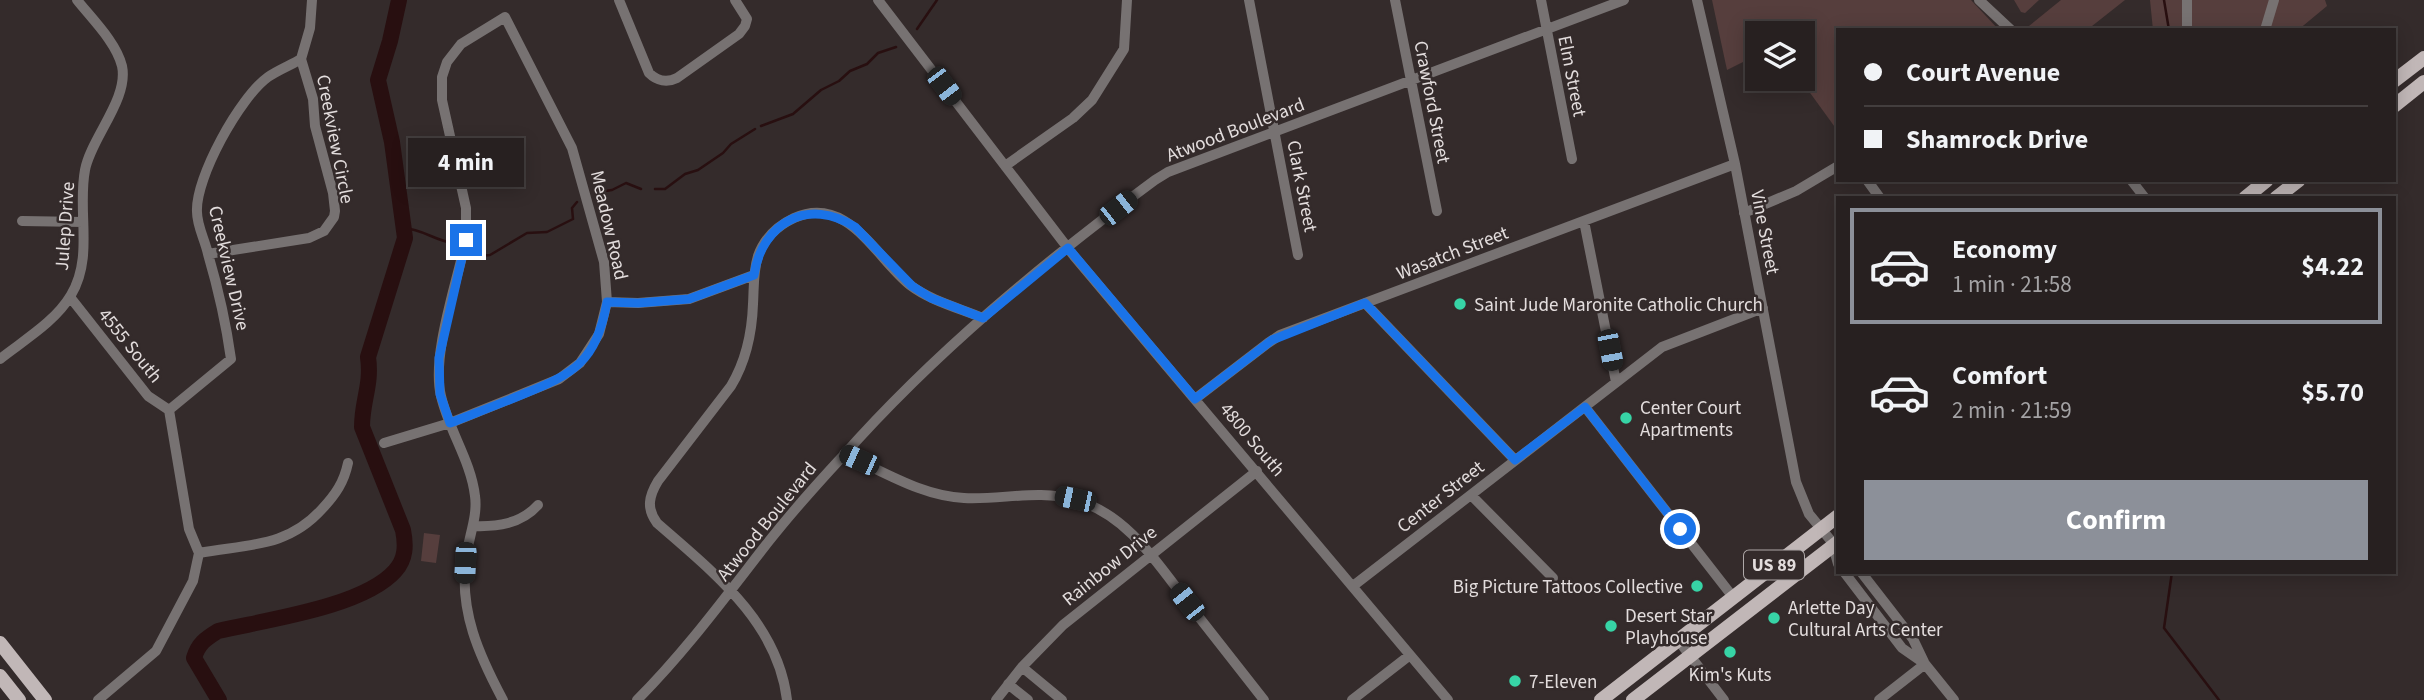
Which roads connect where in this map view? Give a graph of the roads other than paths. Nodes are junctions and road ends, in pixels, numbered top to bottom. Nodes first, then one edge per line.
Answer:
1 (77, 0) edge
2 (312, 0) edge
3 (619, 0) edge
4 (735, 0) edge
5 (878, 0) edge
6 (1127, 0) edge
7 (1249, 0) edge
8 (1395, 0) edge
9 (1541, 0) edge
10 (1624, 0) edge
11 (1698, 0) edge
12 (1979, 0) edge
13 (2187, 0) edge
14 (2274, 0) edge
15 (1546, 28) junction
16 (2009, 28) edge
17 (2187, 28) edge
18 (2266, 28) edge
19 (301, 59) junction
20 (2419, 62) edge
21 (1411, 79) junction
22 (2396, 79) edge
23 (2424, 80) edge
24 (2396, 104) edge
25 (1275, 133) junction
26 (1572, 159) dead end
27 (1735, 164) junction
28 (1005, 166) junction
29 (1836, 167) edge
30 (2133, 182) edge
31 (2265, 182) edge
32 (2296, 182) edge
33 (2143, 196) edge
34 (2247, 196) edge
35 (2279, 196) edge
36 (1437, 211) dead end
37 (1744, 213) junction
38 (22, 221) dead end
39 (1584, 221) junction
40 (83, 222) junction
41 (1068, 248) junction
42 (208, 254) junction
43 (1298, 255) dead end
44 (754, 275) junction
45 (70, 297) junction
46 (607, 302) junction
47 (1365, 303) junction
48 (1763, 308) junction
49 (983, 318) junction
50 (0, 359) edge
51 (1616, 382) junction
52 (1195, 399) junction
53 (1585, 407) junction
54 (169, 410) junction
55 (450, 423) junction
56 (384, 443) dead end
57 (844, 454) junction
58 (1515, 460) junction
59 (348, 463) dead end
60 (1257, 471) junction
61 (1471, 495) junction
62 (538, 505) dead end
63 (1836, 517) edge
64 (472, 526) junction
65 (1820, 529) junction
66 (1836, 545) edge
67 (199, 553) junction
68 (1150, 554) junction
69 (1846, 574) edge
70 (1863, 574) edge
71 (1553, 578) dead end
72 (1353, 586) junction
73 (732, 591) junction
74 (1733, 597) junction
75 (1678, 640) junction
76 (0, 643) edge
77 (1410, 655) junction
78 (1689, 655) junction
79 (1925, 664) junction
80 (1022, 667) junction
81 (0, 676) edge
82 (1008, 684) junction
83 (19, 700) edge
84 (45, 700) edge
85 (98, 700) edge
86 (503, 700) edge
87 (637, 700) edge
88 (787, 700) edge
89 (996, 700) edge
90 (1028, 700) edge
91 (1062, 700) edge
92 (1264, 700) edge
93 (1352, 700) edge
94 (1448, 700) edge
95 (1601, 700) edge
96 (1633, 700) edge
97 (1724, 700) edge
98 (1879, 700) edge
99 (1954, 700) edge

1 - 40 street, Julep Drive
2 - 19 street
3 - 4 street
5 - 28 street, 4800 South
6 - 28 street
7 - 25 street, Clark Street
8 - 21 street, Crawford Street
9 - 15 street, Elm Street
10 - 15 street, Atwood Boulevard
11 - 27 street, Vine Street
12 - 16 street
13 - 17 street
14 - 18 street
15 - 21 street, Atwood Boulevard
15 - 26 street, Elm Street
19 - 42 street, Creekview Drive
19 - 42 street, Creekview Circle
20 - 22 main road
20 - 23 street
21 - 25 street, Atwood Boulevard
21 - 36 street, Crawford Street
23 - 24 main road
25 - 41 street, Atwood Boulevard
25 - 43 street, Clark Street
27 - 37 street, Vine Street
27 - 39 street, Wasatch Street
28 - 41 street, 4800 South
29 - 37 street
30 - 33 street
31 - 34 main road
32 - 35 main road
37 - 48 street, Vine Street
38 - 40 street
39 - 47 street, Wasatch Street
39 - 51 street
40 - 45 street, Julep Drive
41 - 49 street, Atwood Boulevard
41 - 52 street, 4800 South
42 - 54 street, Creekview Drive
44 - 46 street
44 - 49 street
44 - 73 street
45 - 50 street, Julep Drive
45 - 54 street, 4555 South
46 - 55 street, Meadow Road
46 - 55 street, Meadow Road
47 - 52 street, Wasatch Street
47 - 58 street
48 - 51 street, Center Street
48 - 65 street, Vine Street
49 - 57 street, Atwood Boulevard
51 - 53 street, Center Street
52 - 60 street, 4800 South
53 - 58 street, Center Street
53 - 74 street
54 - 67 street
55 - 56 street, Meadow Road
55 - 64 street
57 - 68 street
57 - 73 street, Atwood Boulevard
58 - 61 street, Center Street
59 - 67 street
60 - 68 street, Rainbow Drive
60 - 72 street, 4800 South
61 - 71 street
61 - 72 street, Center Street
62 - 64 street
63 - 65 main road, US 89
64 - 86 street
65 - 66 street, Vine Street
65 - 74 main road, US 89
66 - 78 main road, US 89
67 - 85 street
68 - 80 street, Rainbow Drive
68 - 92 street
69 - 79 street
70 - 79 street
72 - 77 street, 4800 South
73 - 87 street, Atwood Boulevard
73 - 88 street
74 - 75 main road, US 89
75 - 78 street
75 - 95 main road, US 89
76 - 84 main road
77 - 93 street
77 - 94 street, 4800 South
78 - 96 main road, US 89
78 - 97 street
79 - 98 street
79 - 99 street
80 - 82 street, Rainbow Drive
80 - 91 street
81 - 83 main road
82 - 89 street, Rainbow Drive
82 - 90 street

